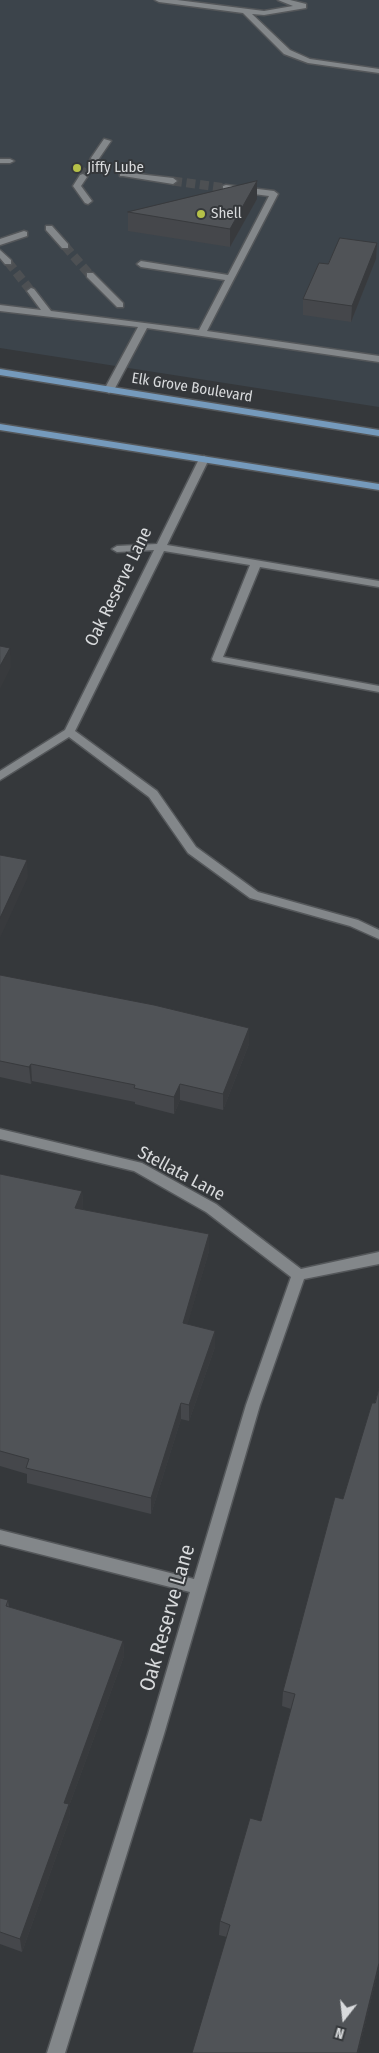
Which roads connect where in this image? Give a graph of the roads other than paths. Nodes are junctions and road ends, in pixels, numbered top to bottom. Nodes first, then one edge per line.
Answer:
1 (159, 0) edge
2 (282, 0) edge
3 (246, 12) junction
4 (379, 71) edge
5 (107, 140) dead end
6 (95, 158) tunnel mouth
7 (0, 161) edge
8 (10, 161) dead end
9 (123, 174) dead end
10 (83, 177) tunnel mouth
11 (173, 181) tunnel mouth
12 (226, 188) tunnel mouth
13 (88, 201) dead end
14 (49, 228) dead end
15 (24, 234) dead end
16 (0, 242) edge
17 (65, 246) tunnel mouth
18 (0, 253) edge
19 (8, 262) tunnel mouth
20 (142, 264) dead end
21 (90, 275) tunnel mouth
22 (231, 278) junction
23 (31, 290) tunnel mouth
24 (120, 305) dead end
25 (0, 308) edge
26 (48, 313) junction
27 (144, 324) junction
28 (202, 333) junction
29 (379, 359) edge
30 (0, 372) edge
31 (109, 390) junction
32 (0, 427) edge
33 (379, 433) edge
34 (204, 459) junction
35 (379, 487) edge
36 (161, 547) junction
37 (117, 548) dead end
38 (256, 564) junction
39 (379, 584) edge
40 (379, 689) edge
41 (70, 732) junction
42 (0, 776) edge
43 (379, 934) edge
44 (0, 1134) edge
45 (379, 1258) edge
46 (299, 1275) junction
47 (0, 1537) edge
48 (199, 1588) junction
49 (56, 2053) edge

1 - 3 street
2 - 3 street
3 - 4 street
5 - 6 street
7 - 8 street
9 - 11 street
10 - 13 street
12 - 22 street
14 - 17 street
15 - 16 street
18 - 19 street
20 - 22 street
21 - 24 street
22 - 28 street
23 - 26 street
25 - 26 street
26 - 27 street
27 - 28 street
27 - 31 street
28 - 29 street
30 - 31 main road, Elk Grove Boulevard
31 - 33 main road, Elk Grove Boulevard
32 - 34 main road
34 - 35 main road
34 - 36 street, Oak Reserve Lane
36 - 37 street
36 - 38 street
36 - 41 street, Oak Reserve Lane
38 - 39 street
38 - 40 street
41 - 42 street
41 - 43 street
44 - 46 street, Stellata Lane
45 - 46 street
46 - 48 street, Oak Reserve Lane
47 - 48 street
48 - 49 street, Oak Reserve Lane

